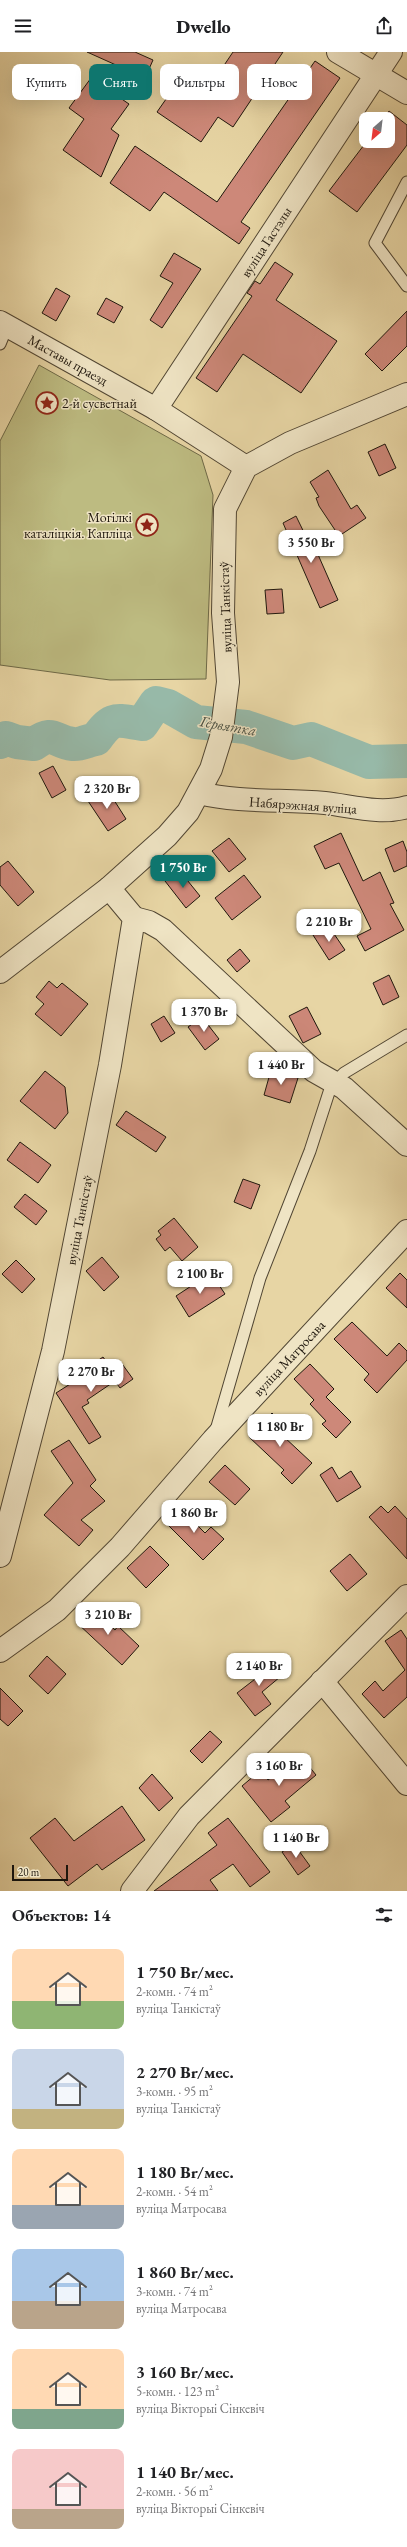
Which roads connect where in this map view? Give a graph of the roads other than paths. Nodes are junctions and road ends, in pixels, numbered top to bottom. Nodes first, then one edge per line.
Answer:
1 (338, 52) edge
2 (391, 52) edge
3 (375, 74) junction
4 (407, 92) edge
5 (407, 182) edge
6 (407, 286) edge
7 (2, 331) edge
8 (407, 394) edge
9 (156, 409) junction
10 (246, 467) junction
11 (199, 793) junction
12 (407, 807) edge
13 (109, 888) junction
14 (134, 918) junction
15 (0, 972) edge
16 (407, 1035) edge
17 (333, 1082) junction
18 (407, 1145) edge
19 (407, 1231) edge
20 (213, 1440) junction
21 (0, 1556) edge
22 (407, 1596) edge
23 (0, 1651) edge
24 (322, 1681) junction
25 (407, 1784) edge
26 (132, 1891) edge

1 - 3 street
2 - 3 street, вуліца Гастэлы
3 - 4 street
3 - 9 street, вуліца Гастэлы
5 - 6 lane
7 - 9 street, Маставы праезд
8 - 10 street
9 - 10 street, Маставы праезд
10 - 11 street, вуліца Танкістаў
11 - 12 street, Набярэжная вуліца
11 - 13 street, вуліца Танкістаў
13 - 14 street
13 - 15 street, вуліца Танкістаў
14 - 17 street
14 - 21 street, вуліца Танкістаў
16 - 17 lane
17 - 18 street
17 - 20 lane
19 - 20 street, вуліца Матросава
20 - 23 street, вуліца Матросава
22 - 24 street
24 - 25 street
24 - 26 street

